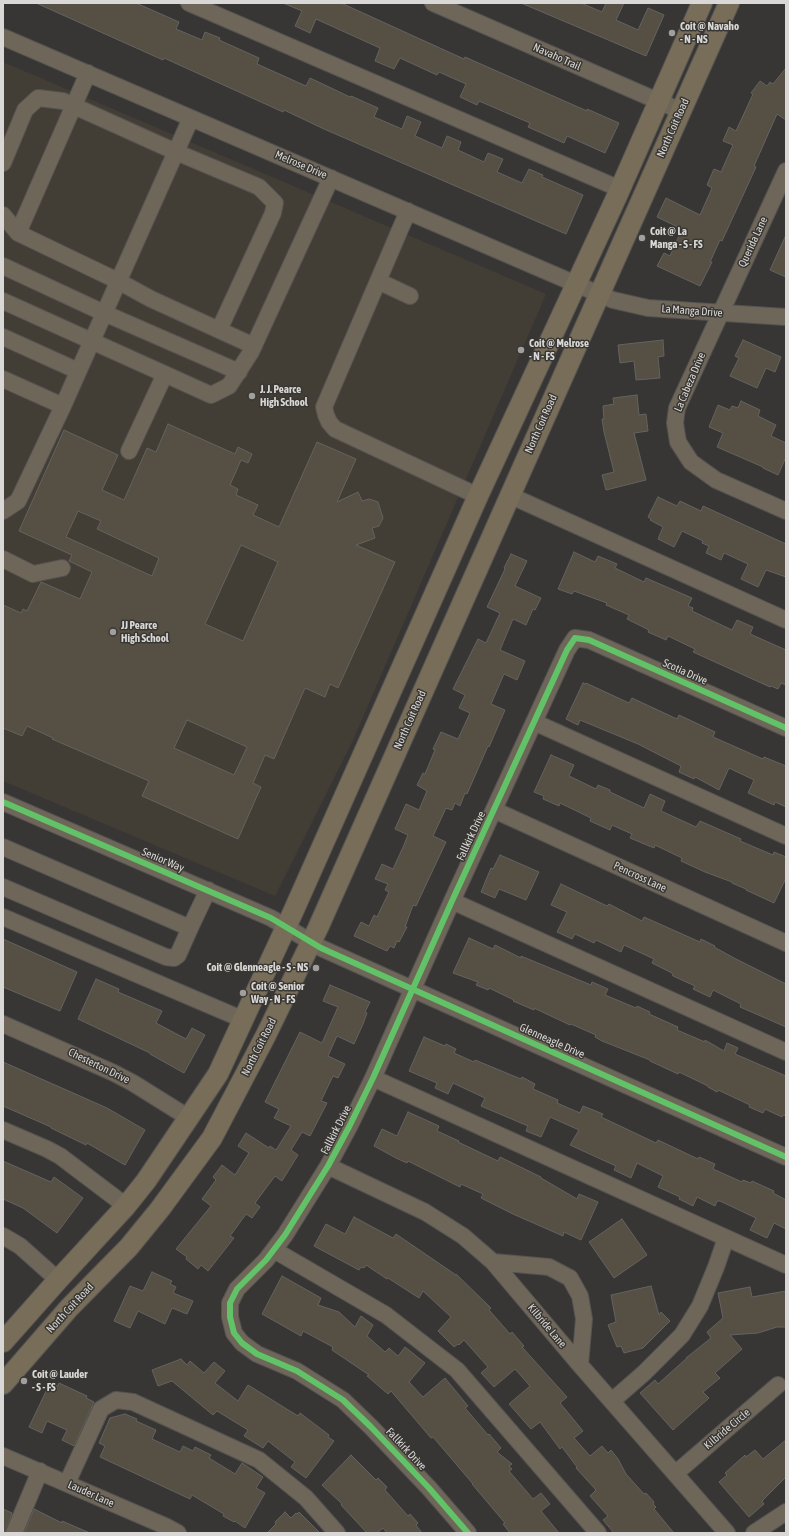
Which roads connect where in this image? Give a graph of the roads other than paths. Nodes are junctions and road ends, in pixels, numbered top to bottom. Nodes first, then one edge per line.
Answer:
1 (189, 3) edge
2 (433, 3) edge
3 (729, 3) edge
4 (698, 4) edge
5 (3, 37) edge
6 (88, 73) junction
7 (659, 102) junction
8 (74, 106) junction
9 (681, 111) junction
10 (191, 118) junction
11 (176, 152) junction
12 (3, 163) edge
13 (786, 171) edge
14 (331, 178) junction
15 (620, 189) junction
16 (408, 211) junction
17 (3, 215) edge
18 (18, 233) junction
19 (3, 266) edge
20 (118, 281) junction
21 (378, 281) junction
22 (576, 284) junction
23 (599, 294) junction
24 (410, 296) dead end
25 (3, 301) edge
26 (104, 313) junction
27 (720, 313) junction
28 (786, 317) edge
29 (219, 330) junction
30 (3, 337) edge
31 (92, 342) junction
32 (254, 346) junction
33 (78, 371) junction
34 (238, 372) junction
35 (165, 374) junction
36 (3, 379) edge
37 (63, 406) junction
38 (129, 452) dead end
39 (509, 495) junction
40 (478, 496) junction
41 (3, 511) edge
42 (786, 511) edge
43 (3, 559) edge
44 (62, 568) dead end
45 (786, 620) edge
46 (575, 638) joint
47 (534, 722) junction
48 (786, 728) edge
49 (3, 802) edge
50 (494, 810) junction
51 (786, 836) edge
52 (3, 847) edge
53 (3, 888) edge
54 (208, 890) junction
55 (452, 901) junction
56 (3, 917) edge
57 (286, 927) junction
58 (190, 928) junction
59 (311, 942) junction
60 (786, 943) edge
61 (413, 989) junction
62 (244, 1020) junction
63 (3, 1024) edge
64 (786, 1052) edge
65 (373, 1078) junction
66 (189, 1118) junction
67 (3, 1130) edge
68 (786, 1157) edge
69 (328, 1166) junction
70 (126, 1206) junction
71 (3, 1236) edge
72 (726, 1238) junction
73 (274, 1250) junction
74 (493, 1262) junction
75 (786, 1265) edge
76 (58, 1280) junction
77 (3, 1342) edge
78 (580, 1365) junction
79 (3, 1384) edge
80 (778, 1385) dead end
81 (612, 1401) junction
82 (3, 1456) edge
83 (40, 1471) junction
84 (676, 1473) junction
85 (67, 1483) junction
86 (786, 1512) edge
87 (14, 1533) edge
88 (178, 1533) edge
89 (337, 1533) edge
90 (468, 1533) edge
91 (598, 1533) edge
92 (727, 1533) edge
93 (754, 1533) edge

1 - 15 street
2 - 7 street, Navaho Trail
3 - 9 main road, North Coit Road
4 - 7 main road
5 - 6 street, Melrose Drive
6 - 8 street
6 - 10 street, Melrose Drive
7 - 9 street, Navaho Trail
7 - 15 main road
8 - 11 street
8 - 12 street
8 - 18 street
9 - 23 main road, North Coit Road
10 - 11 street
10 - 14 street, Melrose Drive
11 - 20 street
11 - 29 street
13 - 27 street, Querida Lane
14 - 16 street, Melrose Drive
14 - 32 street
15 - 22 main road
16 - 21 street
16 - 22 street, Melrose Drive
17 - 18 street
18 - 20 street
19 - 26 street
20 - 26 street
20 - 29 street
21 - 24 street
21 - 40 street
22 - 23 street, Melrose Drive
22 - 40 main road
23 - 27 street, La Manga Drive
23 - 39 main road, North Coit Road
25 - 31 street
26 - 31 street
26 - 34 street
27 - 28 street, La Manga Drive
27 - 42 street, La Cabeza Drive
29 - 32 street
30 - 33 street
31 - 33 street
31 - 35 street
32 - 34 street
33 - 37 street
34 - 35 street
35 - 38 street
36 - 37 street
37 - 41 street
39 - 45 street
39 - 59 main road, North Coit Road
40 - 57 main road
43 - 44 street
46 - 47 street, Fallkirk Drive
46 - 48 street, Scotia Drive
47 - 50 street, Fallkirk Drive
47 - 51 street
49 - 54 street, Senior Way
50 - 55 street, Fallkirk Drive
50 - 60 street, Pencross Lane
52 - 58 street
53 - 58 street
54 - 57 street, Senior Way
54 - 58 street
55 - 61 street, Fallkirk Drive
55 - 64 street
56 - 62 street
57 - 59 street, Senior Way
57 - 62 main road
59 - 61 street, Glenneagle Drive
59 - 79 main road, North Coit Road
61 - 65 street, Fallkirk Drive
61 - 68 street, Glenneagle Drive
62 - 66 main road
63 - 66 street, Chesterton Drive
65 - 69 street, Fallkirk Drive
65 - 72 street
66 - 70 main road
67 - 70 street
69 - 73 street, Fallkirk Drive
69 - 74 street, Kilbride Lane
70 - 76 main road
71 - 76 street
72 - 75 street
72 - 81 street
73 - 90 street, Fallkirk Drive
73 - 91 street
74 - 78 street, Kilbride Lane
74 - 78 street
76 - 77 main road
78 - 81 street, Kilbride Lane
80 - 84 street, Kilbride Circle
81 - 84 street, Kilbride Lane
82 - 83 street, Lauder Lane
83 - 85 street, Lauder Lane
83 - 87 street
84 - 92 street, Kilbride Lane
85 - 88 street, Lauder Lane
85 - 89 street
86 - 93 street

